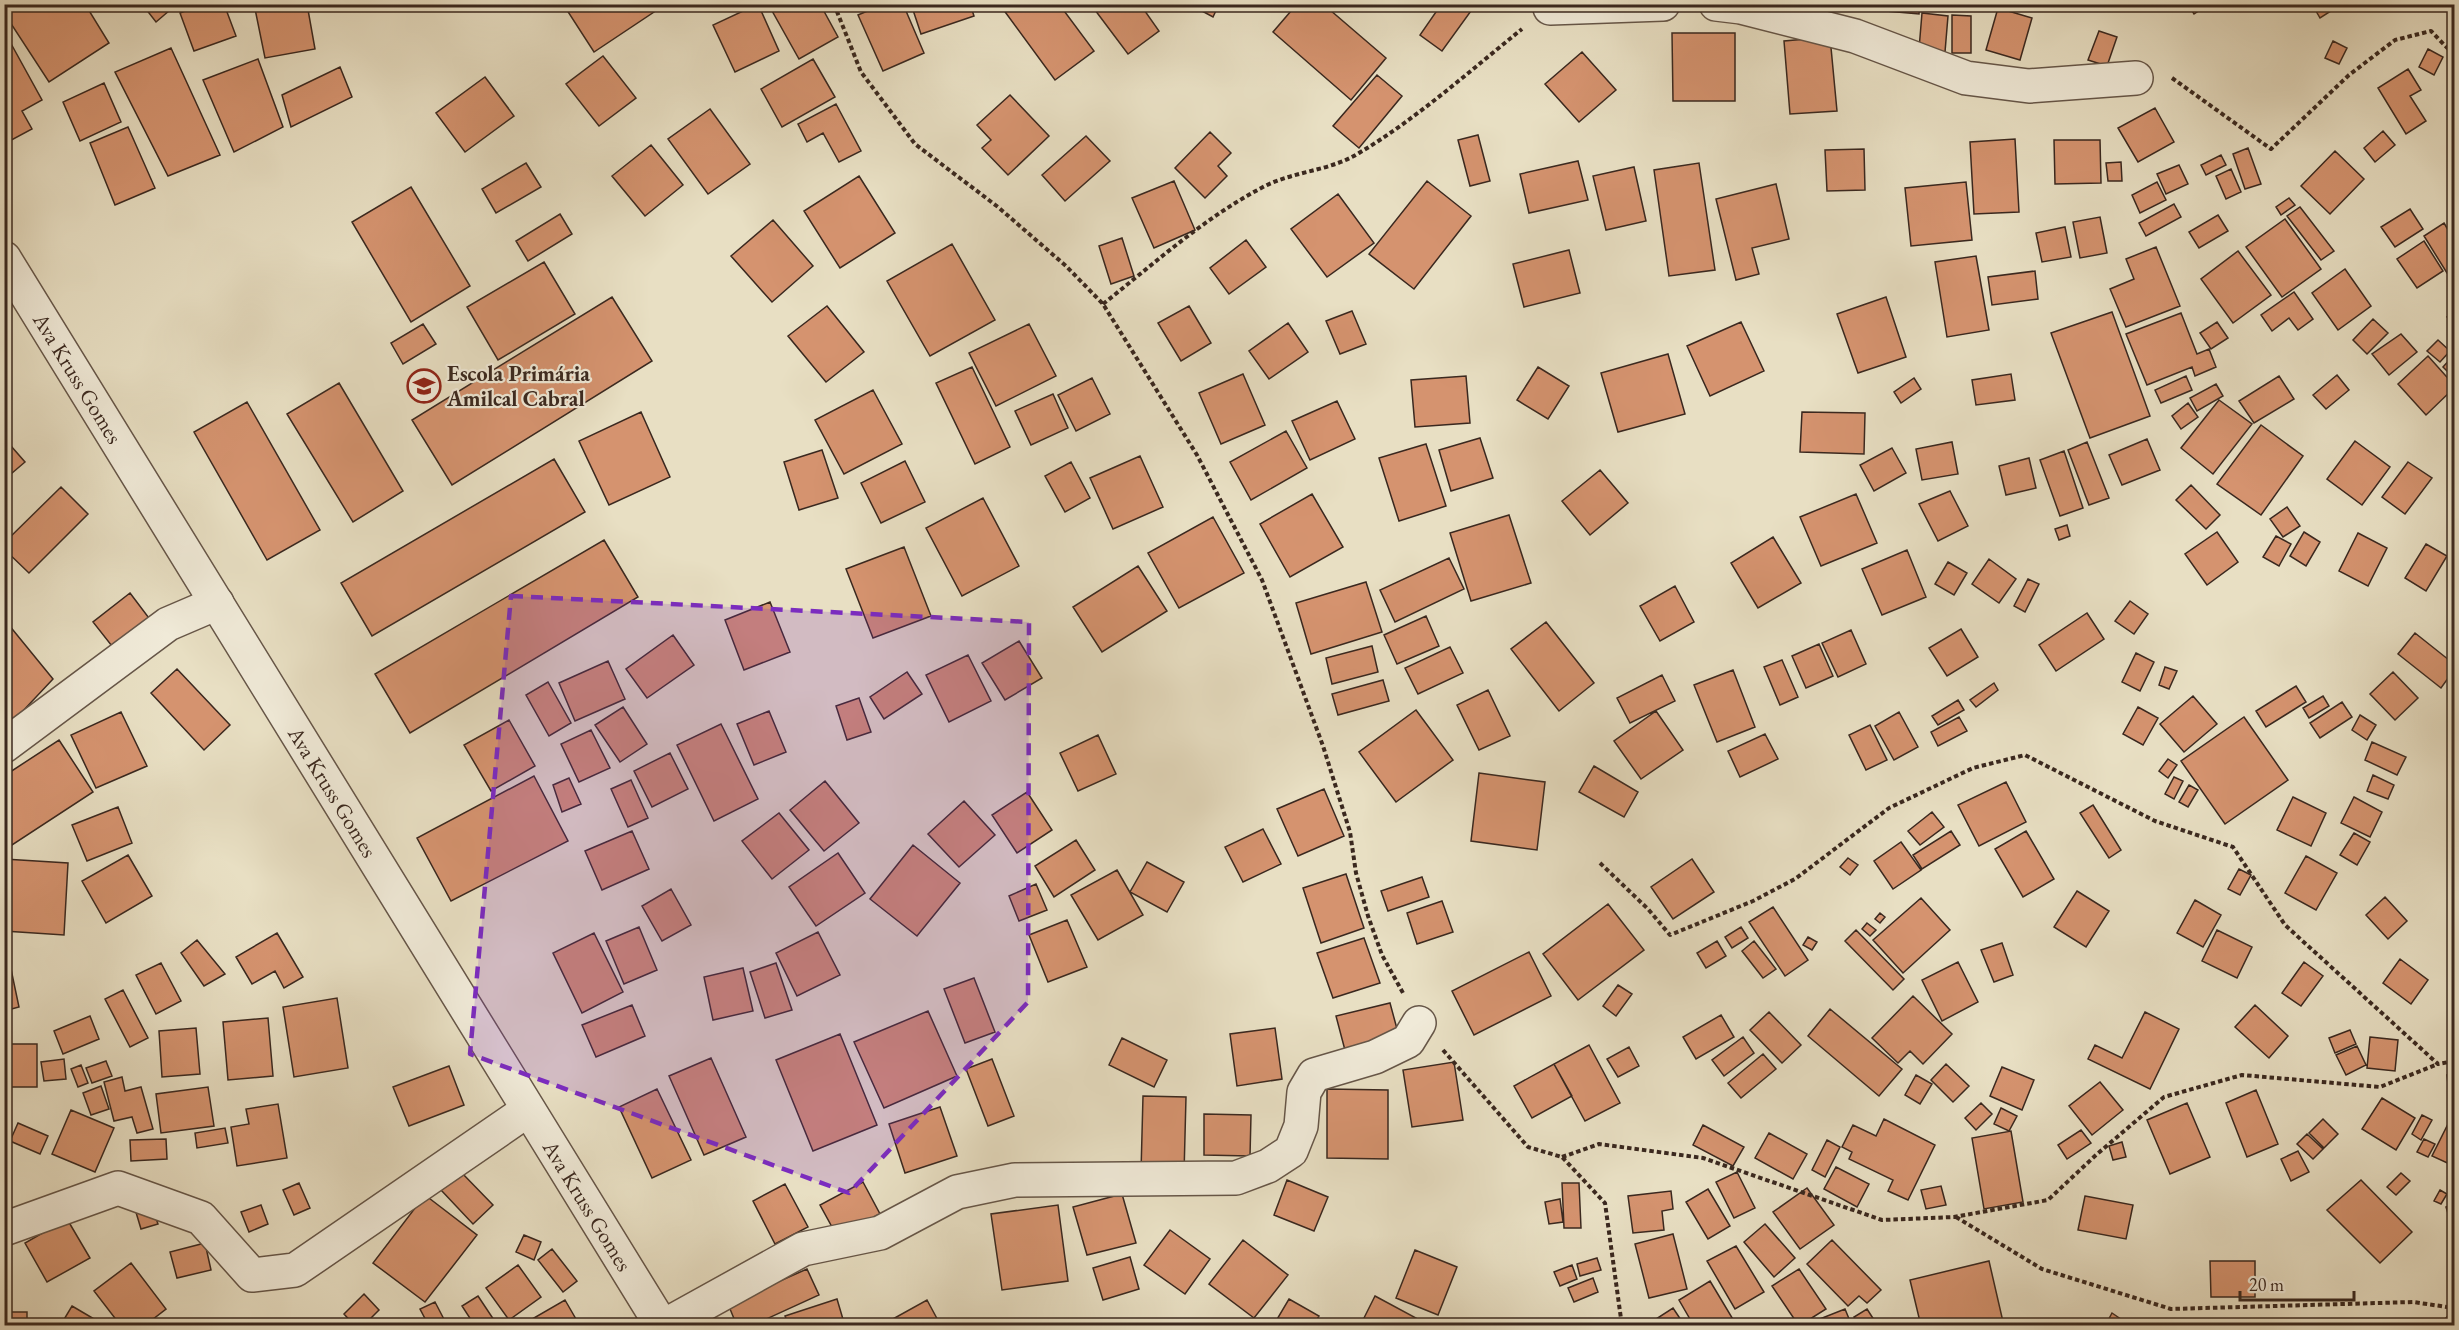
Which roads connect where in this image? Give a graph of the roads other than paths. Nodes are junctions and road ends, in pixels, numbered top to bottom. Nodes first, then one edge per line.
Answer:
1 (1663, 4) edge
2 (1716, 4) edge
3 (1550, 8) road end
4 (2136, 78) road end
5 (4, 258) edge
6 (216, 603) junction
7 (4, 746) edge
8 (1419, 1023) road end
9 (528, 1110) junction
10 (4, 1228) edge
11 (663, 1326) edge

1 - 3 street
2 - 4 street
5 - 6 street, Ava Kruss Gomes
6 - 7 street
6 - 9 street, Ava Kruss Gomes
8 - 11 street
9 - 10 street
9 - 11 street, Ava Kruss Gomes

